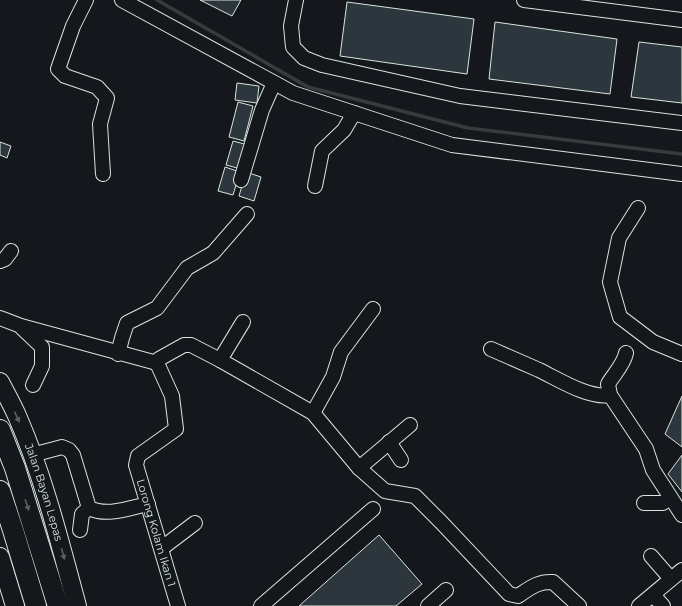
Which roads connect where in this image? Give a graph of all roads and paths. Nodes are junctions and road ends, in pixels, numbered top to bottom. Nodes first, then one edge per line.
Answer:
1 (86, 0) edge
2 (122, 0) edge
3 (296, 0) edge
4 (524, 0) edge
5 (682, 20) edge
6 (274, 83) junction
7 (354, 113) junction
8 (682, 124) edge
9 (103, 174) dead end
10 (682, 174) edge
11 (241, 180) dead end
12 (315, 186) dead end
13 (638, 208) dead end
14 (247, 214) dead end
15 (11, 251) dead end
16 (0, 261) edge
17 (373, 309) dead end
18 (0, 318) edge
19 (243, 322) dead end
20 (21, 326) junction
21 (491, 349) dead end
22 (626, 353) dead end
23 (118, 354) junction
24 (682, 354) edge
25 (220, 360) junction
26 (157, 363) junction
27 (0, 382) edge
28 (33, 385) dead end
29 (610, 395) junction
30 (313, 414) junction
31 (410, 425) dead end
32 (0, 430) edge
33 (389, 442) junction
34 (32, 455) junction
35 (402, 460) dead end
36 (359, 468) junction
37 (0, 491) edge
38 (670, 497) junction
39 (644, 502) dead end
40 (148, 504) junction
41 (89, 508) junction
42 (373, 509) dead end
43 (682, 515) edge
44 (194, 523) dead end
45 (80, 530) dead end
46 (162, 548) junction
47 (651, 556) dead end
48 (0, 557) edge
49 (682, 570) edge
50 (671, 579) junction
51 (446, 590) dead end
52 (652, 595) junction
53 (15, 606) edge
54 (36, 606) edge
55 (58, 606) edge
56 (77, 606) edge
57 (178, 606) edge
58 (261, 606) edge
59 (428, 606) edge
60 (578, 606) edge
61 (639, 606) edge
62 (663, 606) edge

1 - 9 street
2 - 6 street
3 - 8 street
4 - 5 street
6 - 7 street
6 - 11 street
7 - 10 street
7 - 12 street
13 - 24 street
14 - 23 street
15 - 16 street
17 - 30 street
18 - 20 street
19 - 25 street
20 - 23 street
20 - 28 street
21 - 29 street
22 - 29 street
23 - 26 street
25 - 26 street
25 - 30 street
26 - 40 street, Lorong Kolam Ikan 1
27 -> 34 main road, Jalan Bayan Lepas
29 - 38 street
30 - 36 street
31 - 33 street
32 -> 55 highway, Jalan Bayan Lepas
33 - 35 street
33 - 36 street
34 - 41 street
34 -> 56 main road, Jalan Bayan Lepas
36 - 60 street
37 - 54 highway
38 - 39 street
38 - 43 street
40 - 41 street
40 - 46 street, Lorong Kolam Ikan 1
41 - 45 street
42 - 58 street
44 - 46 street
46 - 57 street, Lorong Kolam Ikan 1
47 - 50 street
48 - 53 main road
49 - 50 street
50 - 52 street
51 - 59 street
52 - 61 street
52 - 62 street

